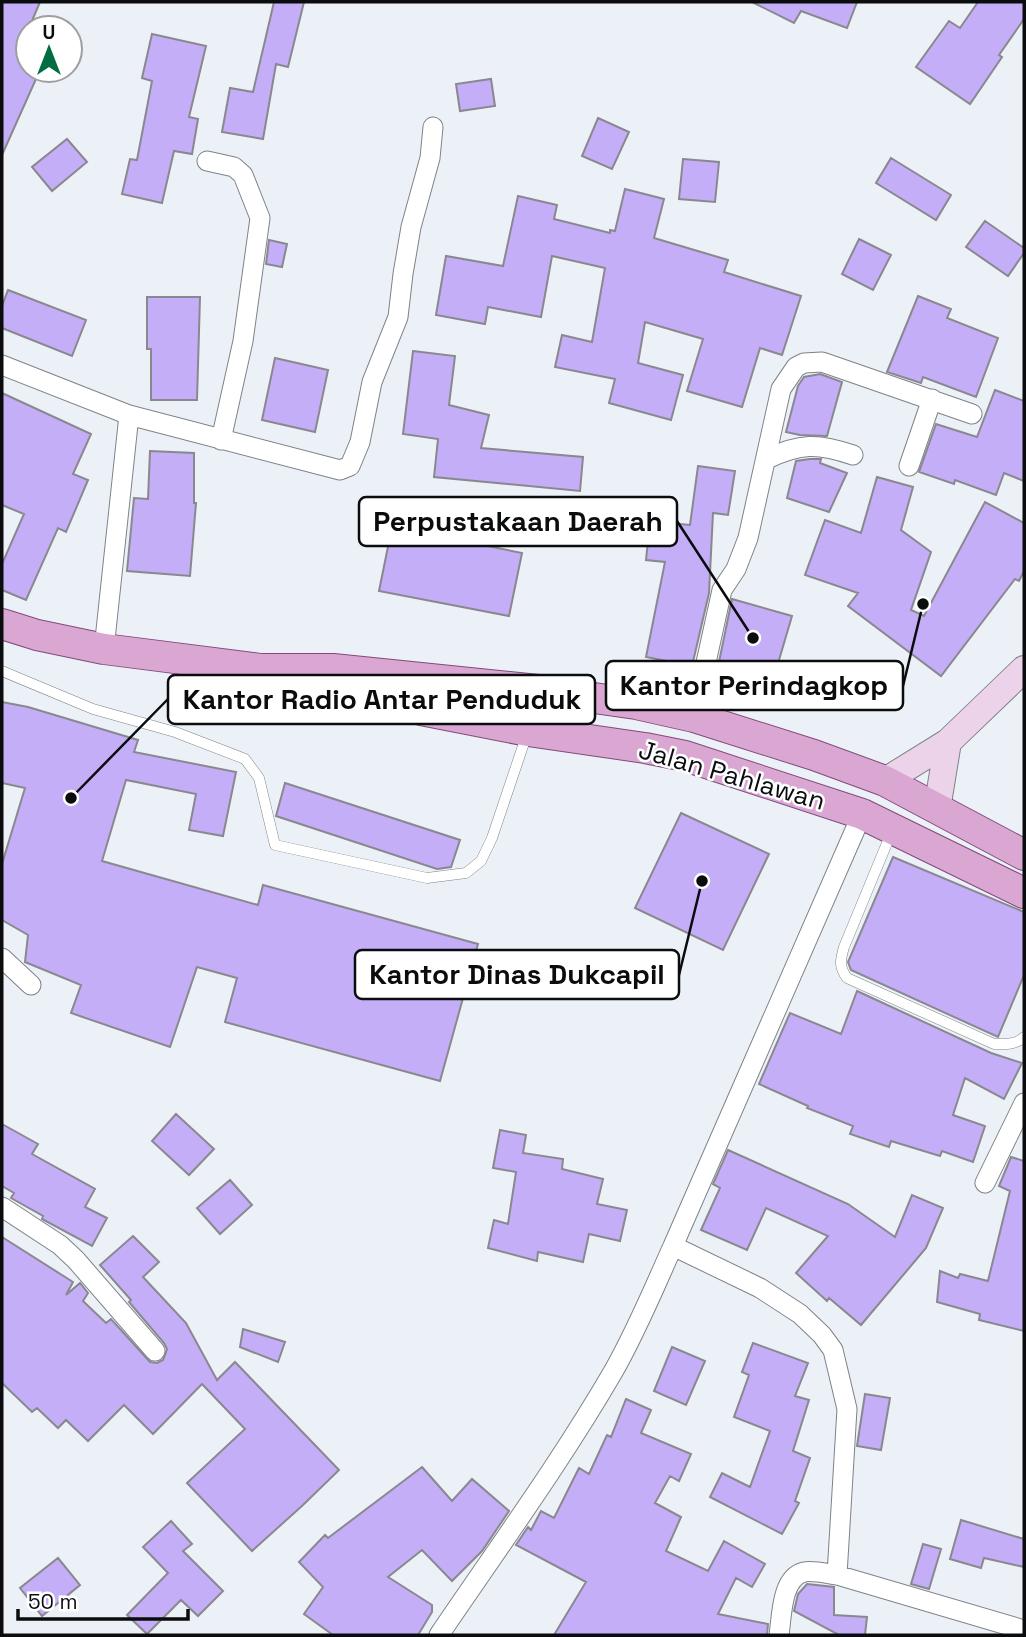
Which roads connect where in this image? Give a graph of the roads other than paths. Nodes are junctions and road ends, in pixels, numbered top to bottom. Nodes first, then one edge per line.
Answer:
1 (433, 127) dead end
2 (207, 161) dead end
3 (2, 365) edge
4 (932, 399) junction
5 (972, 414) dead end
6 (129, 415) junction
7 (221, 440) junction
8 (853, 455) dead end
9 (767, 459) junction
10 (909, 466) dead end
11 (2, 625) edge
12 (104, 649) junction
13 (261, 669) junction
14 (1024, 669) edge
15 (2, 671) edge
16 (538, 690) junction
17 (694, 717) junction
18 (527, 731) junction
19 (948, 742) junction
20 (885, 781) junction
21 (937, 809) junction
22 (862, 814) junction
23 (894, 828) junction
24 (1018, 852) edge
25 (995, 878) junction
26 (1024, 893) edge
27 (2, 958) edge
28 (31, 985) dead end
29 (1024, 1037) edge
30 (1024, 1103) edge
31 (985, 1183) dead end
32 (2, 1207) edge
33 (673, 1246) junction
34 (155, 1351) dead end
35 (838, 1575) junction
36 (1024, 1630) edge
37 (439, 1635) edge
38 (779, 1635) edge

1 - 7 street
2 - 7 street
3 - 6 street
4 - 5 street
4 - 9 street
4 - 10 street
6 - 7 street
6 - 12 street
8 - 9 street
9 - 17 street
11 - 12 main road, Jalan Pahlawan
12 - 13 main road, Jalan Pahlawan
13 - 16 main road, Jalan Pahlawan
13 - 18 main road, Jalan Pahlawan
14 - 19 main road
15 - 18 lane
16 - 17 main road, Jalan Pahlawan
16 - 18 lane
17 - 20 main road, Jalan Pahlawan
18 - 22 main road, Jalan Pahlawan
19 - 20 main road
19 - 21 main road
20 - 21 main road, Jalan Pahlawan
21 - 24 main road, Jalan Pahlawan
22 - 23 main road, Jalan Pahlawan
22 - 33 street
23 - 25 main road, Jalan Pahlawan
23 - 29 lane
24 - 25 main road
25 - 26 main road, Jalan Pahlawan
27 - 28 street
30 - 31 street
32 - 34 street
33 - 35 street
33 - 37 street
35 - 36 street
35 - 38 street

